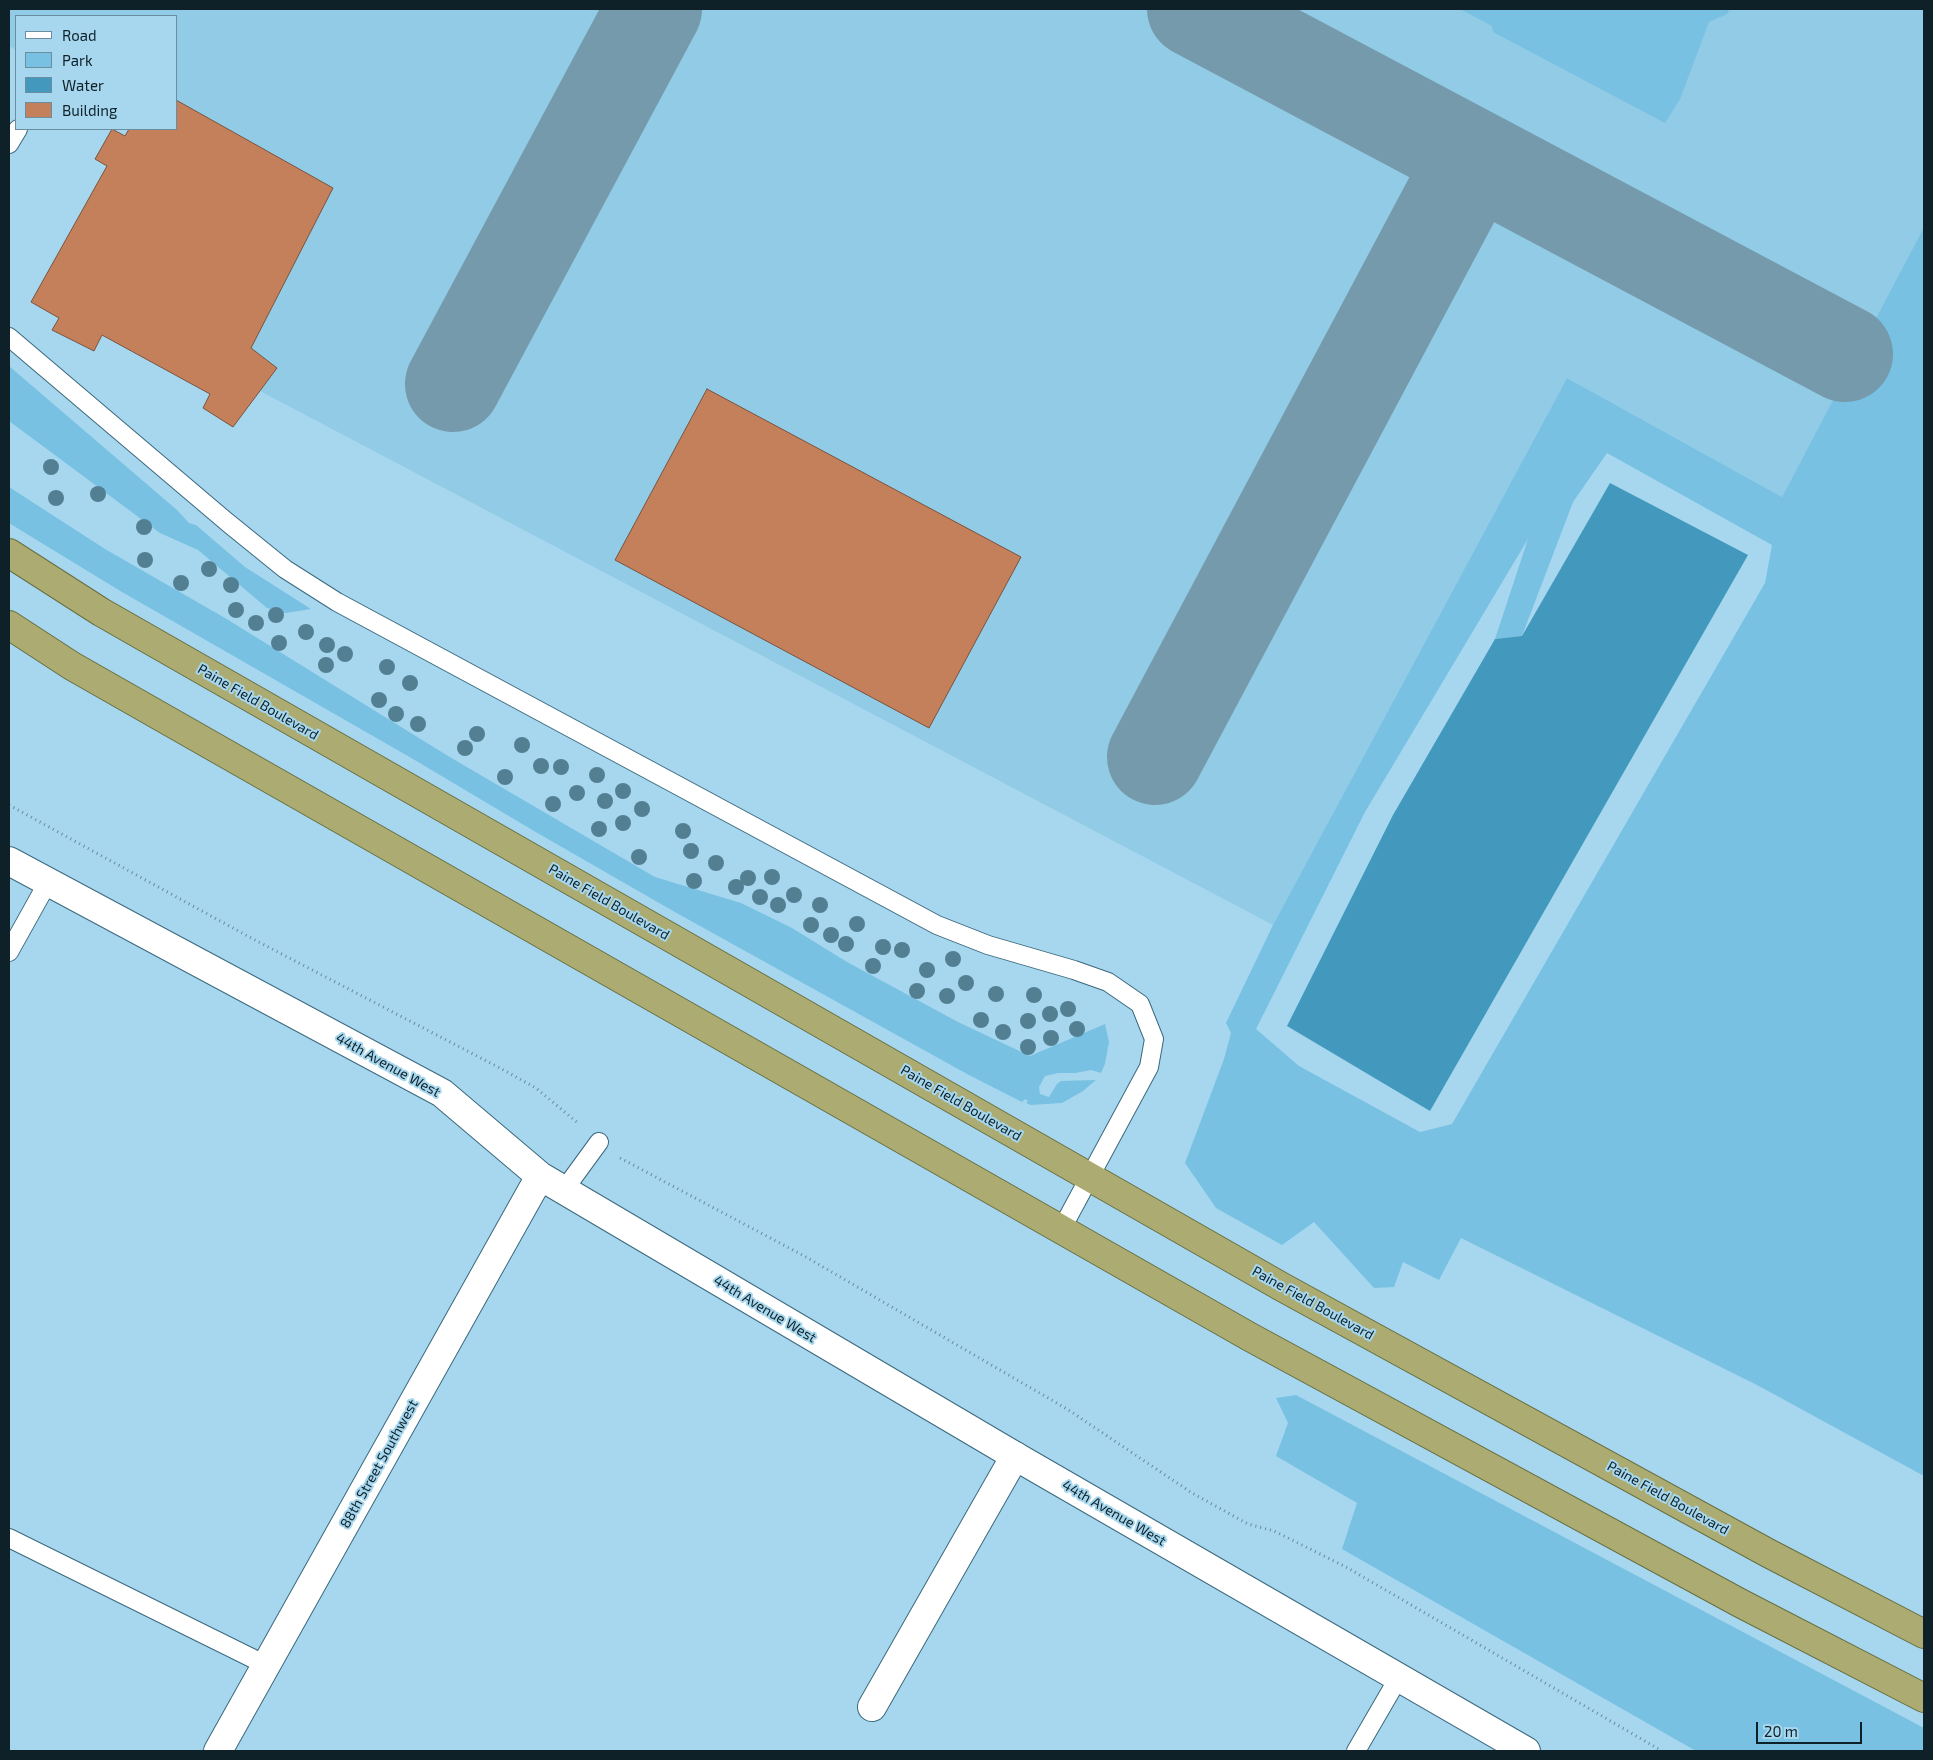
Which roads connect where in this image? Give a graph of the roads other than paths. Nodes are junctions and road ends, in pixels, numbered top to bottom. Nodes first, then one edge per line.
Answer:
1 (17, 130) edge
2 (9, 144) edge
3 (9, 337) edge
4 (9, 553) edge
5 (9, 625) edge
6 (9, 861) edge
7 (48, 882) junction
8 (9, 952) edge
9 (599, 1142) road end
10 (540, 1176) junction
11 (1090, 1177) junction
12 (564, 1190) junction
13 (1061, 1230) junction
14 (1015, 1456) junction
15 (9, 1538) edge
16 (1924, 1634) edge
17 (266, 1665) junction
18 (1399, 1678) junction
19 (1924, 1698) edge
20 (872, 1707) dead end
21 (218, 1751) edge
22 (1356, 1751) edge
23 (1526, 1751) edge

1 - 2 lane
3 - 11 lane
4 - 11 highway, Paine Field Boulevard
5 - 13 highway
6 - 7 street, 44th Avenue West
7 - 8 lane
7 - 10 street, 44th Avenue West
9 - 12 lane
10 - 12 street, 44th Avenue West
10 - 17 street, 88th Street Southwest
11 - 13 lane
11 - 16 highway, Paine Field Boulevard
12 - 14 street, 44th Avenue West
13 - 19 highway
14 - 18 street, 44th Avenue West
14 - 20 street
15 - 17 lane
17 - 21 street, 88th Street Southwest
18 - 22 lane
18 - 23 street, 44th Avenue West

